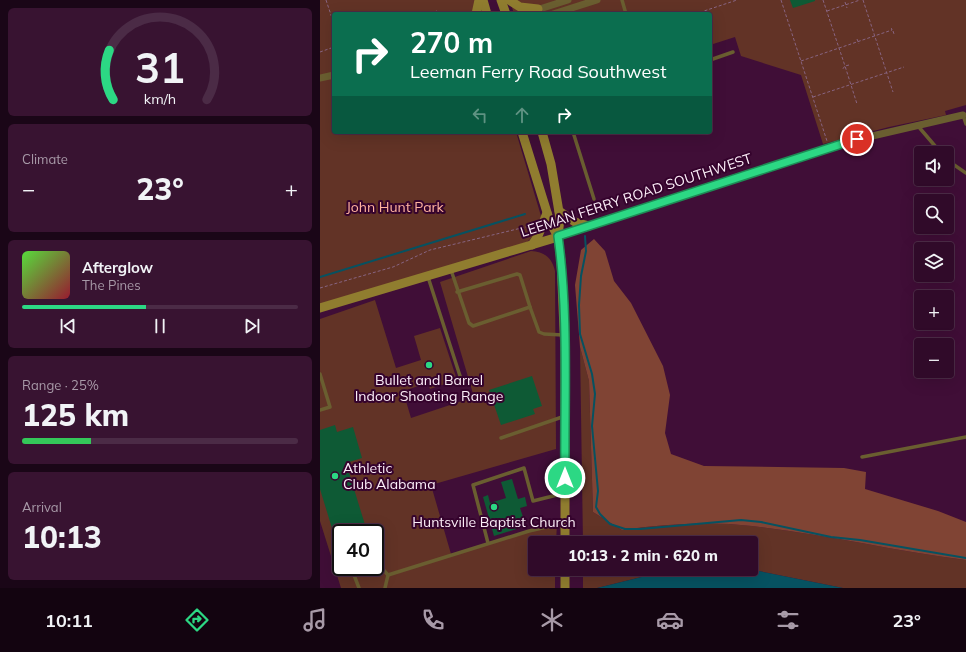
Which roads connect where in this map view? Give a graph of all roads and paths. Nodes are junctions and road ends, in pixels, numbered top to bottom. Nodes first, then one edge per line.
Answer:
1 (326, 0) edge
2 (478, 0) edge
3 (483, 0) edge
4 (501, 0) edge
5 (509, 0) edge
6 (568, 0) edge
7 (597, 0) edge
8 (622, 0) edge
9 (738, 0) edge
10 (781, 0) edge
11 (823, 0) edge
12 (860, 0) edge
13 (863, 0) edge
14 (845, 2) dead end
15 (846, 5) junction
16 (847, 8) dead end
17 (538, 9) junction
18 (827, 11) junction
19 (476, 12) edge
20 (486, 12) edge
21 (505, 12) edge
22 (530, 12) edge
23 (559, 12) edge
24 (625, 12) edge
25 (701, 12) edge
26 (332, 18) edge
27 (892, 27) dead end
28 (892, 30) junction
29 (894, 34) dead end
30 (875, 36) junction
31 (857, 39) dead end
32 (858, 42) junction
33 (859, 44) dead end
34 (332, 48) edge
35 (839, 48) junction
36 (320, 52) edge
37 (733, 52) dead end
38 (712, 59) edge
39 (801, 61) junction
40 (849, 65) dead end
41 (845, 66) junction
42 (904, 67) dead end
43 (842, 70) dead end
44 (887, 73) junction
45 (332, 75) edge
46 (320, 78) edge
47 (851, 85) junction
48 (893, 92) dead end
49 (813, 98) junction
50 (857, 104) dead end
51 (965, 115) edge
52 (966, 124) edge
53 (918, 125) junction
54 (523, 134) edge
55 (543, 134) edge
56 (574, 134) edge
57 (935, 146) edge
58 (829, 147) junction
59 (954, 165) edge
60 (966, 173) edge
61 (594, 199) dead end
62 (559, 211) junction
63 (547, 213) junction
64 (537, 225) dead end
65 (589, 226) junction
66 (558, 236) junction
67 (532, 244) junction
68 (451, 269) junction
69 (428, 276) junction
70 (320, 288) edge
71 (457, 292) junction
72 (530, 307) junction
73 (320, 308) edge
74 (564, 335) junction
75 (320, 374) edge
76 (461, 379) dead end
77 (320, 410) edge
78 (565, 416) junction
79 (966, 437) edge
80 (502, 438) dead end
81 (862, 458) dead end
82 (565, 493) junction
83 (565, 523) junction
84 (565, 536) edge
85 (488, 543) junction
86 (388, 575) junction
87 (565, 576) edge
88 (359, 588) edge
89 (385, 588) edge
90 (565, 588) edge

1 - 26 path
2 - 19 street
3 - 20 street
4 - 21 street
5 - 17 street
6 - 17 street
7 - 23 street
8 - 24 lane
9 - 25 path
10 - 39 path
11 - 18 path
12 - 15 path
13 - 30 path
14 - 15 path
15 - 16 path
15 - 18 path
17 - 22 street
18 - 35 path
27 - 28 path
28 - 29 path
28 - 30 path
30 - 32 path
30 - 44 path
31 - 32 path
32 - 33 path
32 - 35 path
34 - 36 path
35 - 39 path
35 - 41 path
37 - 38 lane
39 - 49 path
40 - 41 path
41 - 43 path
41 - 47 path
42 - 44 path
44 - 47 path
44 - 48 path
45 - 46 street
47 - 49 path
47 - 50 path
49 - 58 path
51 - 52 lane
51 - 53 street, LEEMAN FERRY ROAD SOUTHWEST
53 - 57 lane
53 - 58 street, LEEMAN FERRY ROAD SOUTHWEST
54 - 63 street
55 - 62 street
56 - 61 lane
58 - 65 street, LEEMAN FERRY ROAD SOUTHWEST
59 - 60 lane
62 - 65 street
62 - 66 street
63 - 66 street
63 - 67 street
64 - 70 path
65 - 66 street, LEEMAN FERRY ROAD SOUTHWEST
66 - 67 street, LEEMAN FERRY ROAD SOUTHWEST
66 - 74 street
67 - 68 street, LEEMAN FERRY ROAD SOUTHWEST
68 - 69 street, LEEMAN FERRY ROAD SOUTHWEST
68 - 71 lane
69 - 73 street, LEEMAN FERRY ROAD SOUTHWEST
69 - 76 lane
71 - 72 lane
71 - 72 lane
72 - 74 lane
74 - 78 street
75 - 77 lane
78 - 80 lane
78 - 82 street
79 - 81 lane
82 - 83 street
82 - 85 lane
83 - 84 street
83 - 85 lane
85 - 86 lane
86 - 88 lane
86 - 89 lane
87 - 90 street

